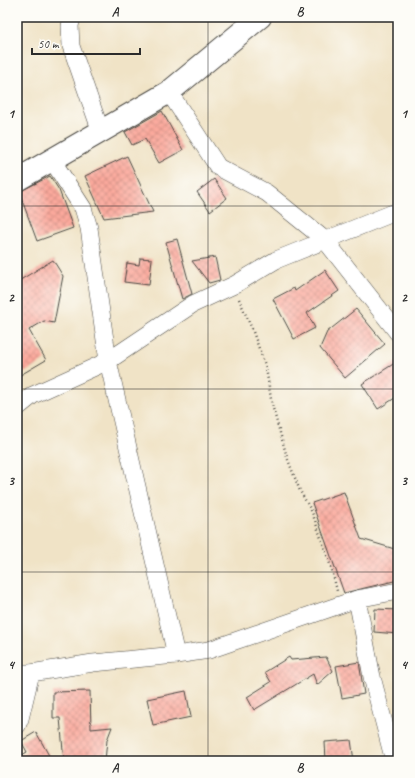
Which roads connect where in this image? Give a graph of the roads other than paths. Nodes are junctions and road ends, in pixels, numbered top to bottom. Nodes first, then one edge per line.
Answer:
1 (72, 17) edge
2 (260, 17) edge
3 (169, 92) junction
4 (101, 132) junction
5 (52, 160) junction
6 (17, 180) edge
7 (398, 211) edge
8 (324, 240) junction
9 (398, 333) edge
10 (108, 361) junction
11 (17, 408) edge
12 (398, 590) edge
13 (357, 599) junction
14 (176, 655) junction
15 (24, 673) edge
16 (17, 726) edge
17 (394, 761) edge

1 - 4 street
2 - 3 main road
3 - 4 main road
3 - 8 street
4 - 5 main road
5 - 6 main road
5 - 10 street
7 - 8 street
8 - 9 street
8 - 10 street
10 - 11 street
10 - 14 street
12 - 13 street
13 - 14 street
13 - 17 street
14 - 15 street
15 - 16 street

